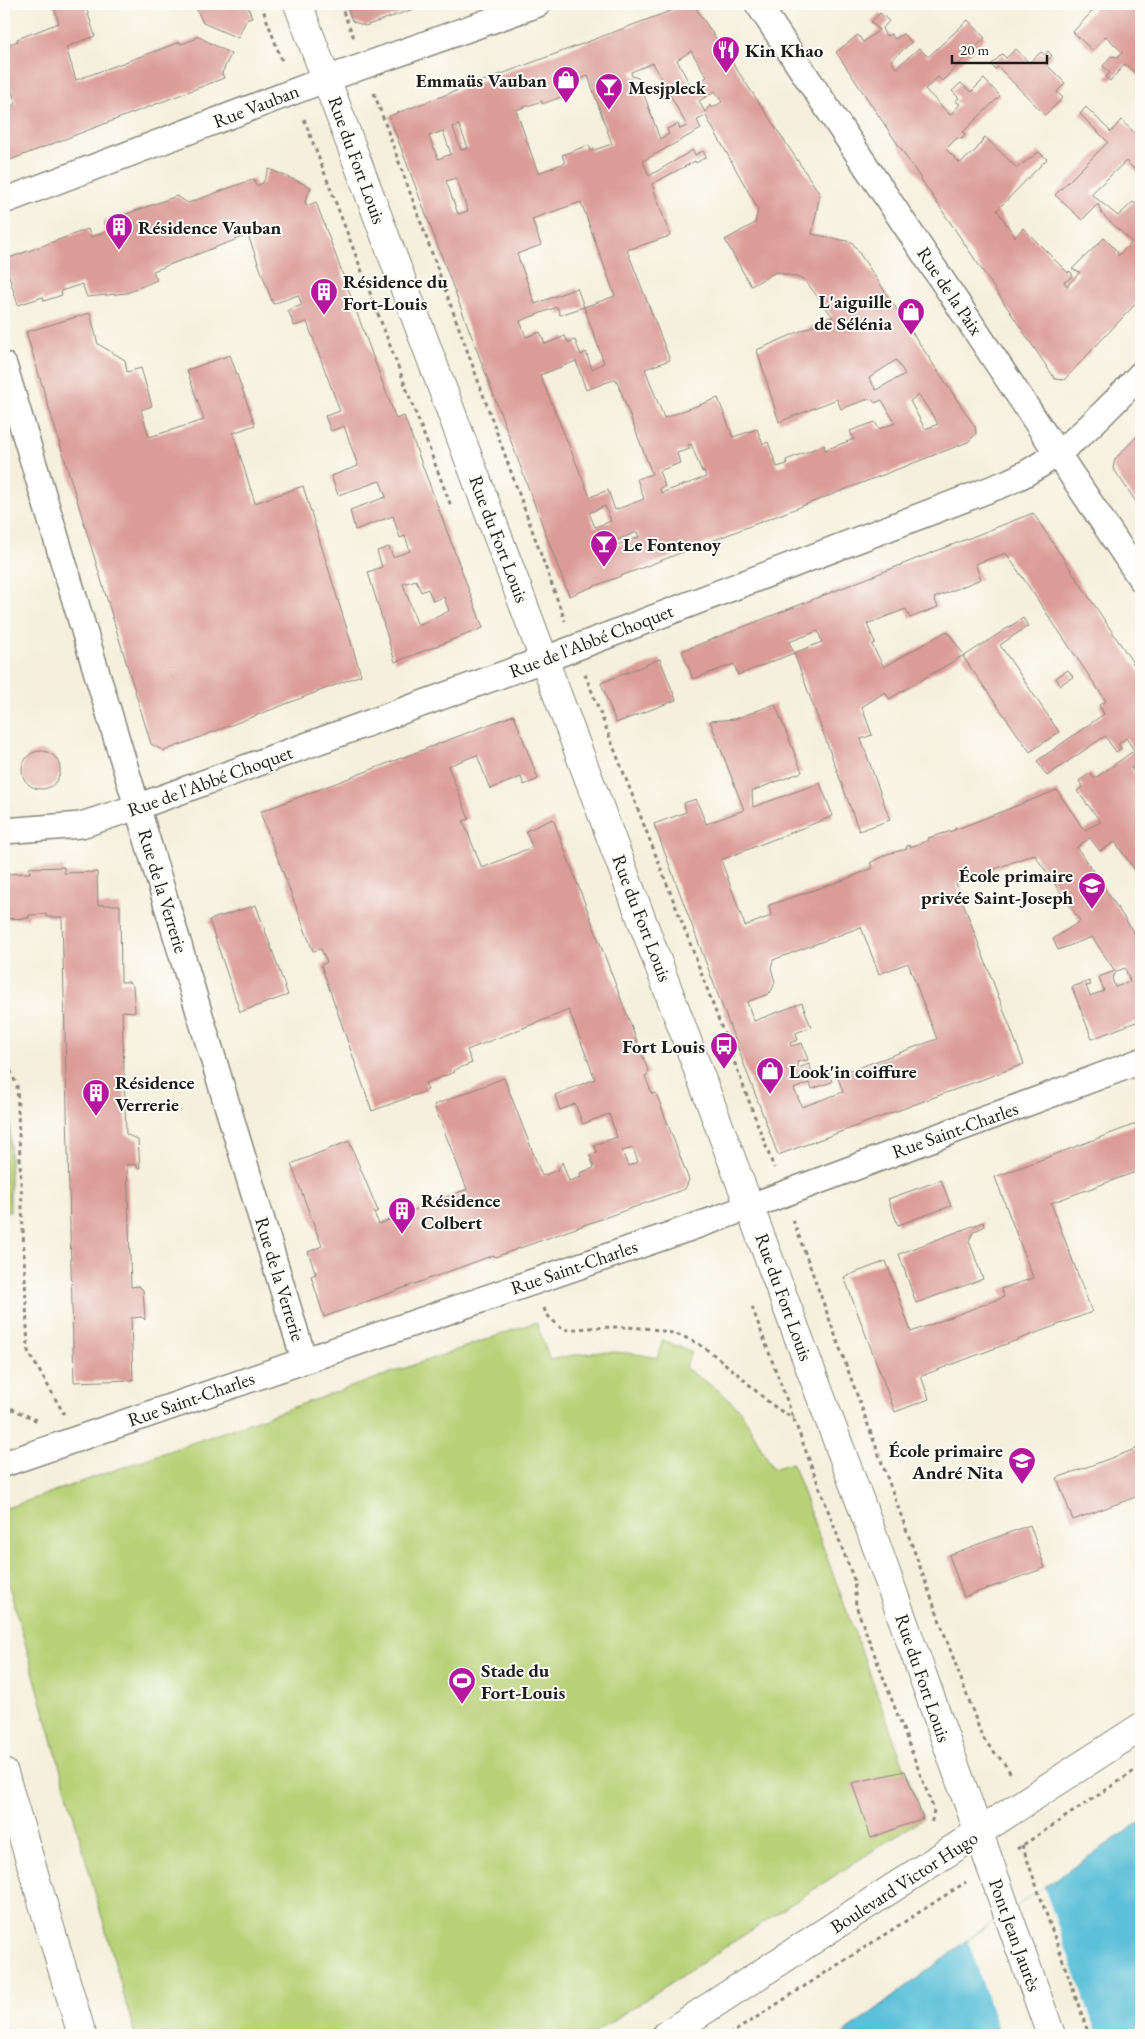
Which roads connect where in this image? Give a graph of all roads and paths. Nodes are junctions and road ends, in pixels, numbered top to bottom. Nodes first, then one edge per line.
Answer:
1 (261, 4) edge
2 (298, 4) edge
3 (340, 4) edge
4 (538, 4) edge
5 (758, 4) edge
6 (364, 67) junction
7 (328, 79) junction
8 (294, 92) junction
9 (4, 201) edge
10 (4, 365) edge
11 (1141, 374) edge
12 (1058, 454) junction
13 (454, 512) dead end
14 (1141, 579) edge
15 (575, 648) junction
16 (544, 659) junction
17 (137, 807) junction
18 (4, 830) edge
19 (4, 1056) edge
20 (1141, 1061) edge
21 (784, 1194) junction
22 (750, 1206) junction
23 (535, 1280) junction
24 (749, 1300) dead end
25 (304, 1360) junction
26 (826, 1408) junction
27 (793, 1418) junction
28 (78, 1438) junction
29 (4, 1464) edge
30 (1141, 1727) edge
31 (1141, 1766) edge
32 (1009, 1770) dead end
33 (4, 1773) edge
34 (926, 1832) dead end
35 (978, 1835) junction
36 (1022, 1845) junction
37 (992, 1873) junction
38 (82, 2035) edge
39 (666, 2035) edge
40 (729, 2035) edge
41 (1051, 2035) edge
42 (1089, 2035) edge

1 - 8 path
2 - 7 street, Rue du Fort Louis
3 - 6 path
4 - 6 street, Rue Vauban
5 - 12 street, Rue de la Paix
6 - 7 street, Rue Vauban
6 - 15 path
7 - 8 street, Rue Vauban
7 - 16 street, Rue du Fort Louis
8 - 9 street, Rue Vauban
8 - 13 path
10 - 17 street, Rue de la Verrerie
11 - 12 street, Rue de l'Abbé Choquet
12 - 14 street, Rue de la Paix
12 - 15 street, Rue de l'Abbé Choquet
15 - 16 street, Rue de l'Abbé Choquet
15 - 21 path
16 - 17 street, Rue de l'Abbé Choquet
16 - 22 street, Rue du Fort Louis
17 - 18 street, Rue de l'Abbé Choquet
17 - 25 street, Rue de la Verrerie
19 - 28 path
20 - 21 street, Rue Saint-Charles
21 - 22 street, Rue Saint-Charles
21 - 32 path
22 - 23 street, Rue Saint-Charles
22 - 26 street, Rue du Fort Louis
23 - 25 street, Rue Saint-Charles
23 - 27 path
24 - 27 path
25 - 28 street, Rue Saint-Charles
26 - 27 path
26 - 35 street, Rue du Fort Louis
27 - 34 path
28 - 29 street, Rue Saint-Charles
30 - 35 street, Boulevard Victor Hugo
31 - 36 path
33 - 38 street
35 - 37 street, Pont Jean Jaurès
35 - 39 street, Boulevard Victor Hugo
36 - 37 path
36 - 42 path
37 - 40 path
37 - 41 street, Pont Jean Jaurès

